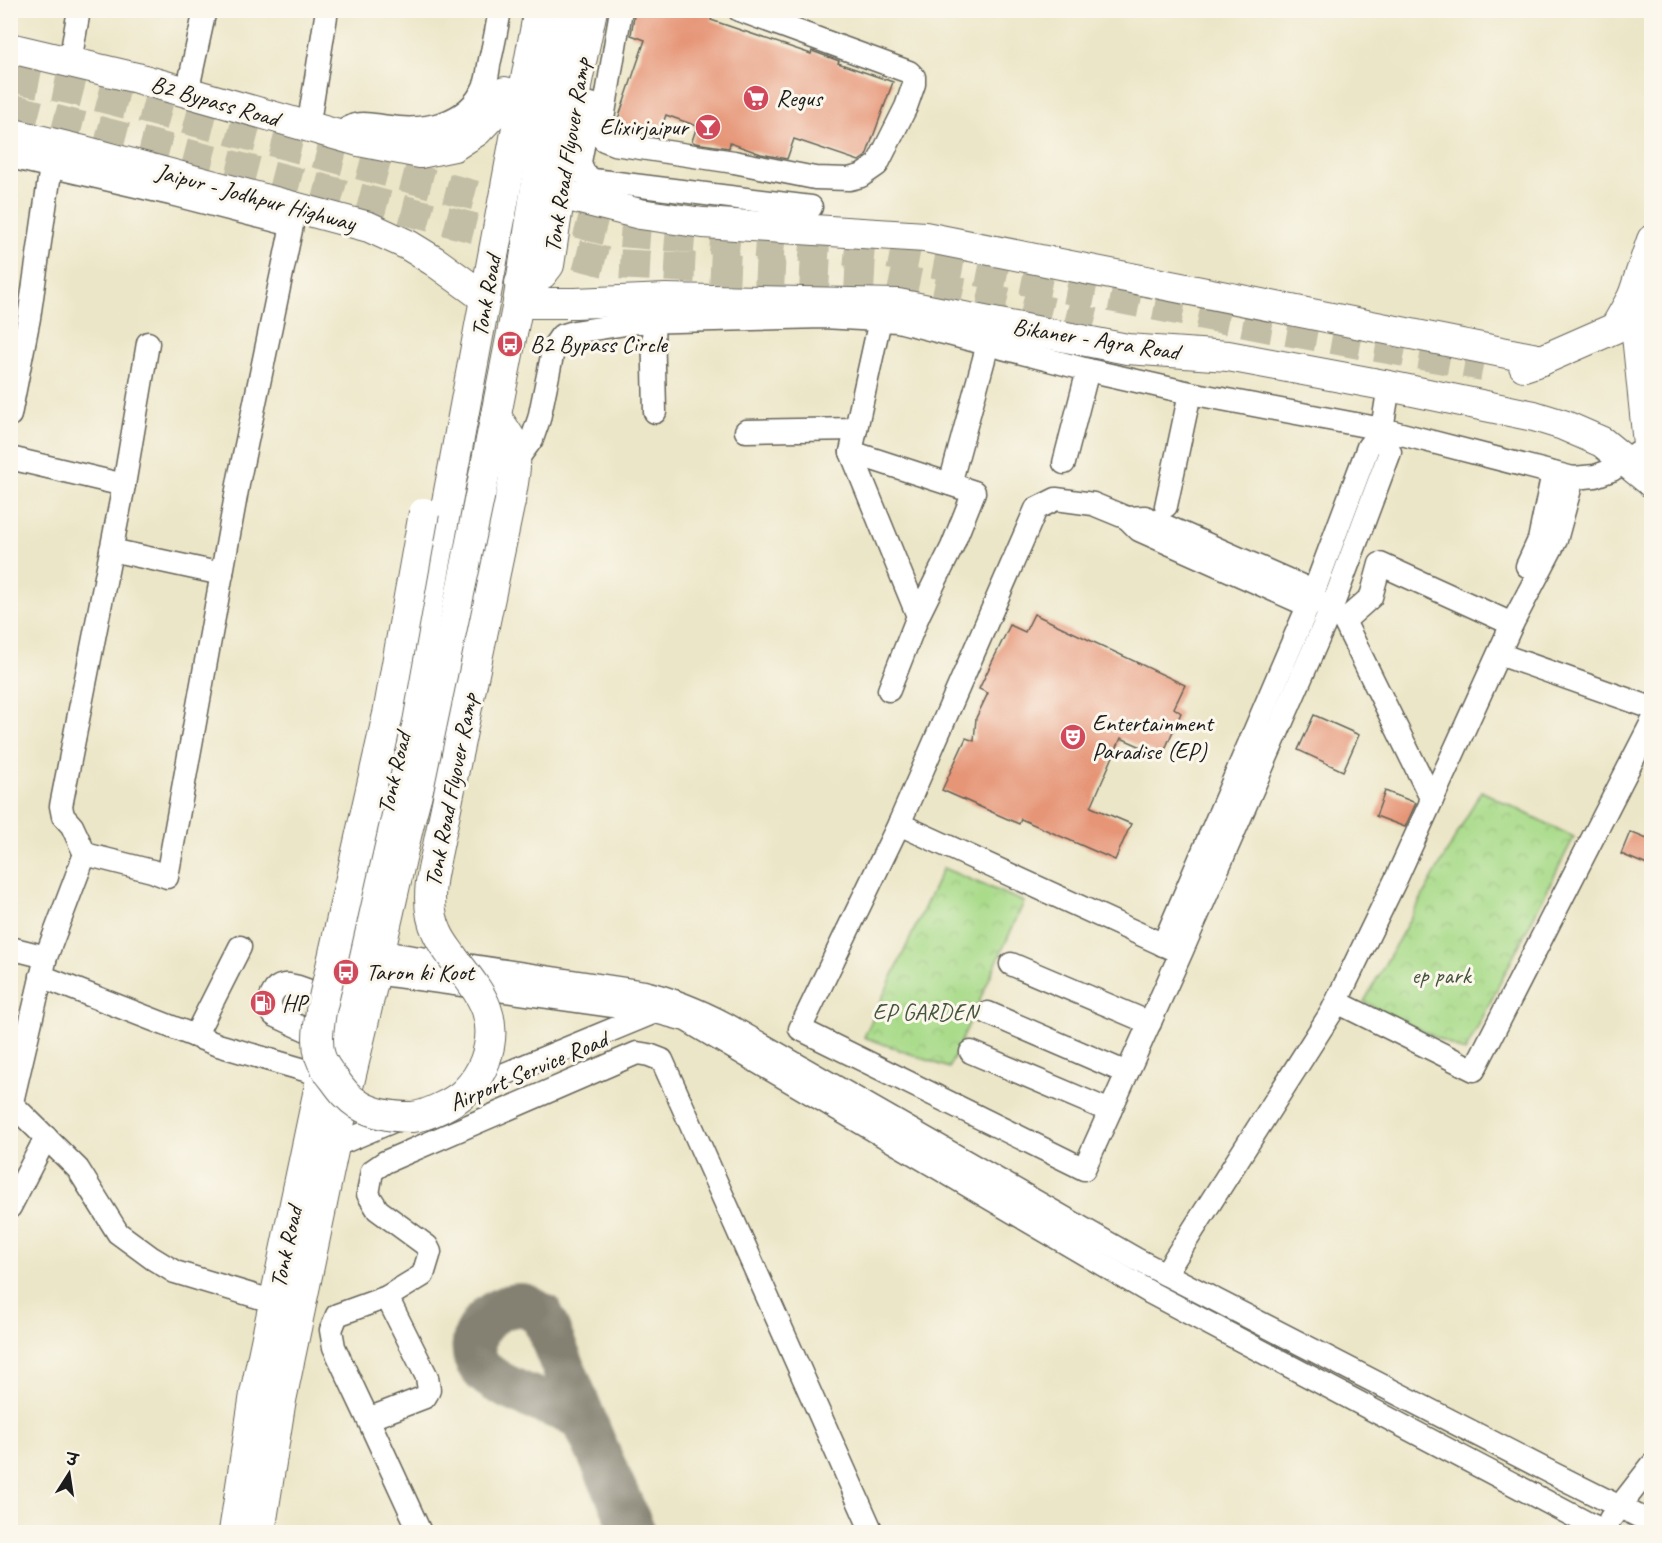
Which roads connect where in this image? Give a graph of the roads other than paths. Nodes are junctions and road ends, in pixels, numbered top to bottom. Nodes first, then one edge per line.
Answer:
1 (79, 10) edge
2 (205, 10) edge
3 (327, 10) edge
4 (538, 10) edge
5 (569, 10) edge
6 (592, 10) edge
7 (607, 10) edge
8 (739, 10) edge
9 (622, 11) edge
10 (512, 19) edge
11 (10, 48) edge
12 (607, 51) junction
13 (70, 62) junction
14 (505, 92) junction
15 (187, 93) junction
16 (308, 128) junction
17 (10, 133) edge
18 (338, 135) junction
19 (10, 157) edge
20 (734, 162) junction
21 (51, 166) junction
22 (815, 178) junction
23 (560, 194) junction
24 (726, 197) junction
25 (810, 218) junction
26 (1652, 240) edge
27 (487, 284) junction
28 (519, 293) junction
29 (1633, 296) junction
30 (880, 320) junction
31 (653, 321) junction
32 (1099, 324) tunnel mouth
33 (148, 343) dead end
34 (988, 344) junction
35 (1228, 356) junction
36 (1542, 360) junction
37 (1484, 366) tunnel mouth
38 (1088, 370) junction
39 (1389, 386) junction
40 (1190, 393) junction
41 (655, 412) dead end
42 (10, 415) edge
43 (496, 417) junction
44 (856, 429) junction
45 (1382, 429) junction
46 (746, 431) dead end
47 (850, 452) junction
48 (1636, 453) junction
49 (10, 458) edge
50 (515, 462) junction
51 (1064, 463) dead end
52 (1563, 476) junction
53 (452, 478) junction
54 (1651, 483) edge
55 (950, 484) junction
56 (124, 485) junction
57 (1166, 506) dead end
58 (111, 550) junction
59 (222, 574) junction
60 (1321, 603) junction
61 (918, 616) junction
62 (1507, 621) junction
63 (1499, 654) junction
64 (889, 690) dead end
65 (1652, 708) edge
66 (1652, 722) edge
67 (1432, 800) junction
68 (899, 824) junction
69 (85, 854) junction
70 (240, 947) dead end
71 (10, 948) edge
72 (1172, 949) junction
73 (378, 963) junction
74 (1011, 964) dead end
75 (43, 966) junction
76 (339, 1002) junction
77 (1337, 1002) junction
78 (656, 1012) junction
79 (988, 1013) dead end
80 (1150, 1023) junction
81 (195, 1036) junction
82 (330, 1041) junction
83 (971, 1053) dead end
84 (1127, 1074) junction
85 (322, 1075) junction
86 (11, 1102) edge
87 (1110, 1111) junction
88 (46, 1137) junction
89 (334, 1146) junction
90 (10, 1207) edge
91 (1165, 1274) junction
92 (387, 1297) junction
93 (274, 1302) junction
94 (368, 1419) junction
95 (1652, 1465) edge
96 (1619, 1506) junction
97 (1645, 1520) edge
98 (1603, 1532) edge
99 (234, 1533) edge
100 (260, 1533) edge
101 (420, 1533) edge
102 (872, 1533) edge

1 - 13 street
2 - 15 street
3 - 16 street
4 - 27 main road, Tonk Road
5 - 28 main road, Tonk Road
6 - 23 main road, Tonk Road Flyover Ramp
7 - 12 street
8 - 22 street
9 - 12 street
10 - 14 main road
10 - 18 street
11 - 13 main road, B2 Bypass Road
12 - 20 street
12 - 24 street
13 - 15 main road, B2 Bypass Road
14 - 18 main road, B2 Bypass Road
14 - 27 main road
15 - 16 main road, B2 Bypass Road
16 - 18 main road, B2 Bypass Road
17 - 27 main road, Jaipur - Jodhpur Highway
19 - 21 street
20 - 22 street
20 - 24 street
21 - 42 street
21 - 59 street
22 - 25 street
23 - 25 main road
23 - 28 main road, Tonk Road Flyover Ramp
24 - 25 street
25 - 36 main road
26 - 29 main road
27 - 53 main road, Tonk Road
28 - 35 main road, Bikaner - Agra Road
28 - 43 main road, Tonk Road
29 - 36 main road
29 - 48 main road
30 - 31 street
30 - 34 street
30 - 44 street
31 - 41 street
31 - 50 street
32 - 35 main road
33 - 56 street
34 - 38 street
34 - 55 street
35 - 39 main road, Bikaner - Agra Road
36 - 37 main road
38 - 40 street
38 - 51 street
39 - 45 street
39 - 48 main road, Bikaner - Agra Road
40 - 45 street
40 - 57 street
43 - 50 main road, Tonk Road Flyover Ramp
43 - 73 main road, Tonk Road
44 - 46 street
44 - 47 street
45 - 52 street
45 - 60 street
47 - 55 street
47 - 61 street
48 - 52 street
48 - 54 main road
49 - 56 street
50 - 53 main road, Tonk Road Flyover Ramp, bridge
52 - 62 street
53 - 76 main road, Tonk Road
55 - 61 street
56 - 58 street
58 - 59 street
58 - 69 street
59 - 69 street
60 - 68 street
60 - 72 street
61 - 64 street
62 - 63 street
62 - 67 street
63 - 65 street
63 - 67 street
66 - 77 street
67 - 77 street
68 - 72 street
68 - 87 street
69 - 75 street
70 - 81 street
71 - 75 street
72 - 80 street
73 - 78 street
73 - 89 main road, Tonk Road
73 - 91 street
74 - 80 street
75 - 81 street
75 - 86 street
76 - 82 main road, Tonk Road
76 - 82 street
77 - 91 street
78 - 89 street
78 - 98 street
79 - 84 street
80 - 84 street
81 - 85 street
82 - 85 main road, Tonk Road
83 - 87 street
84 - 87 street
85 - 93 main road, Tonk Road
86 - 88 street
88 - 90 street
88 - 93 street
89 - 100 main road, Tonk Road
91 - 96 street
92 - 94 street, Airport Service Road
92 - 94 street
92 - 102 street, Airport Service Road
93 - 99 main road, Tonk Road
94 - 101 street, Airport Service Road
95 - 96 street
96 - 97 street
96 - 98 street

